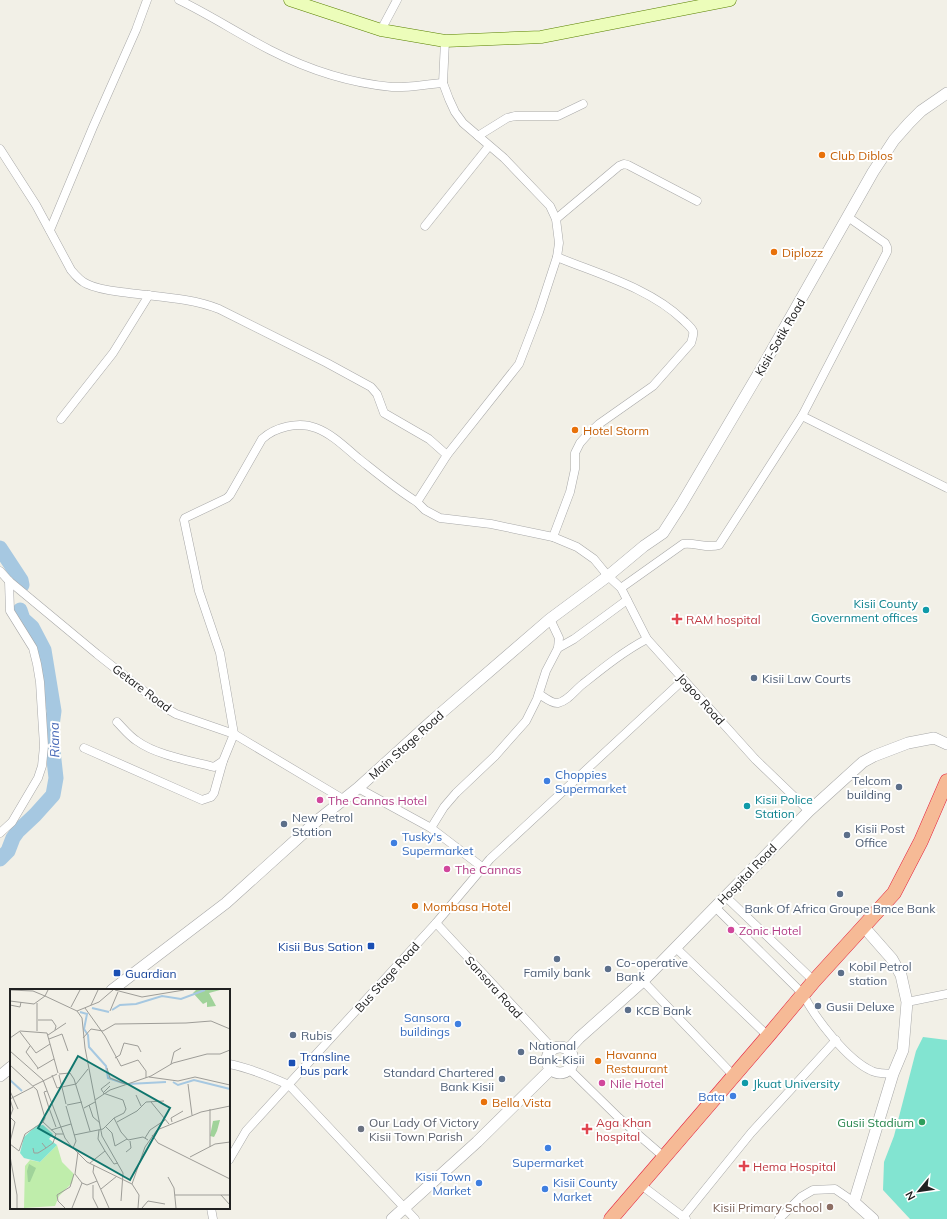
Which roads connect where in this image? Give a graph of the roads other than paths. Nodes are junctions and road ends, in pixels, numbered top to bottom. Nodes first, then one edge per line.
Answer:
1 (147, 0) edge
2 (179, 0) edge
3 (290, 0) edge
4 (397, 0) edge
5 (730, 0) edge
6 (381, 30) junction
7 (445, 41) junction
8 (443, 83) junction
9 (947, 93) edge
10 (583, 104) dead end
11 (478, 136) junction
12 (489, 146) junction
13 (0, 149) edge
14 (698, 201) dead end
15 (848, 217) junction
16 (556, 219) junction
17 (425, 226) dead end
18 (50, 230) junction
19 (557, 257) junction
20 (149, 296) junction
21 (802, 416) junction
22 (61, 419) dead end
23 (447, 455) junction
24 (947, 488) edge
25 (416, 502) junction
26 (553, 537) junction
27 (0, 572) edge
28 (608, 576) junction
29 (8, 581) junction
30 (621, 588) junction
31 (627, 600) junction
32 (550, 619) junction
33 (647, 639) junction
34 (558, 648) junction
35 (683, 680) junction
36 (539, 694) junction
37 (117, 722) dead end
38 (234, 734) junction
39 (947, 744) edge
40 (84, 748) dead end
41 (222, 762) junction
42 (947, 781) edge
43 (358, 788) junction
44 (343, 799) junction
45 (809, 811) junction
46 (431, 828) junction
47 (0, 833) edge
48 (482, 867) junction
49 (725, 896) junction
50 (715, 907) junction
51 (436, 923) junction
52 (863, 926) junction
53 (676, 948) junction
54 (643, 981) junction
55 (814, 981) junction
56 (113, 989) edge
57 (947, 994) edge
58 (806, 999) junction
59 (907, 1002) junction
60 (768, 1036) junction
61 (836, 1040) junction
62 (553, 1049) junction
63 (568, 1050) junction
64 (230, 1064) edge
65 (10, 1068) edge
66 (551, 1069) junction
67 (569, 1069) junction
68 (893, 1074) junction
69 (0, 1076) edge
70 (734, 1076) junction
71 (289, 1085) junction
72 (664, 1157) junction
73 (230, 1158) edge
74 (641, 1185) junction
75 (854, 1202) junction
76 (405, 1208) junction
77 (211, 1209) edge
78 (681, 1217) edge
79 (213, 1219) edge
80 (392, 1219) edge
81 (415, 1219) edge
82 (611, 1219) edge
83 (779, 1219) edge
84 (873, 1219) edge

1 - 18 street
2 - 8 street
3 - 6 main road
4 - 6 street
5 - 7 main road
6 - 7 main road
7 - 8 street
8 - 11 street
9 - 15 street, Kisii-Sotik Road
10 - 11 street
11 - 12 street
12 - 16 street
12 - 17 street
13 - 18 street
14 - 16 street
15 - 21 street
15 - 28 street, Kisii-Sotik Road
16 - 19 street
18 - 20 street
19 - 23 street
19 - 26 street
20 - 22 street
20 - 23 street
21 - 24 street
21 - 30 street
23 - 25 street
25 - 26 street, Jogoo Road
25 - 38 street, Jogoo Road
26 - 28 street, Jogoo Road
27 - 29 street, Getare Road
28 - 30 street, Jogoo Road
28 - 32 street, Main Stage Road
29 - 38 street, Getare Road
29 - 47 street
30 - 31 street, Jogoo Road
31 - 33 street, Jogoo Road
31 - 34 street
32 - 34 street
32 - 43 street, Main Stage Road
33 - 35 street, Jogoo Road
33 - 36 street
34 - 36 street
35 - 45 street, Jogoo Road
35 - 48 street, Bus Stage Road
36 - 46 street
37 - 41 street
38 - 41 street
38 - 44 street, Getare Road
39 - 45 street, Hospital Road
40 - 41 street
42 - 52 highway
43 - 44 street, Main Stage Road
43 - 46 street
44 - 56 street, Main Stage Road
45 - 49 street, Hospital Road
46 - 48 street
48 - 51 street, Bus Stage Road
49 - 50 street, Hospital Road
49 - 55 street
50 - 53 street, Hospital Road
50 - 58 street
51 - 62 street, Sansora Road
51 - 71 street, Bus Stage Road
52 - 55 highway
52 - 59 street
53 - 54 street, Hospital Road
53 - 60 street
54 - 63 street, Hospital Road
54 - 70 street
55 - 58 highway
57 - 59 street
58 - 60 highway
58 - 61 street
59 - 68 street
60 - 70 highway
61 - 68 street
61 - 78 street
62 - 63 street
62 - 66 street
63 - 67 street
64 - 71 street
65 - 69 street
66 - 67 street
66 - 76 street
67 - 72 street
68 - 75 street
70 - 72 highway
71 - 73 street, Bus Stage Road
71 - 76 street
72 - 74 highway
74 - 78 street
74 - 82 highway
75 - 83 street
75 - 84 street
76 - 80 street
76 - 81 street
77 - 79 street

